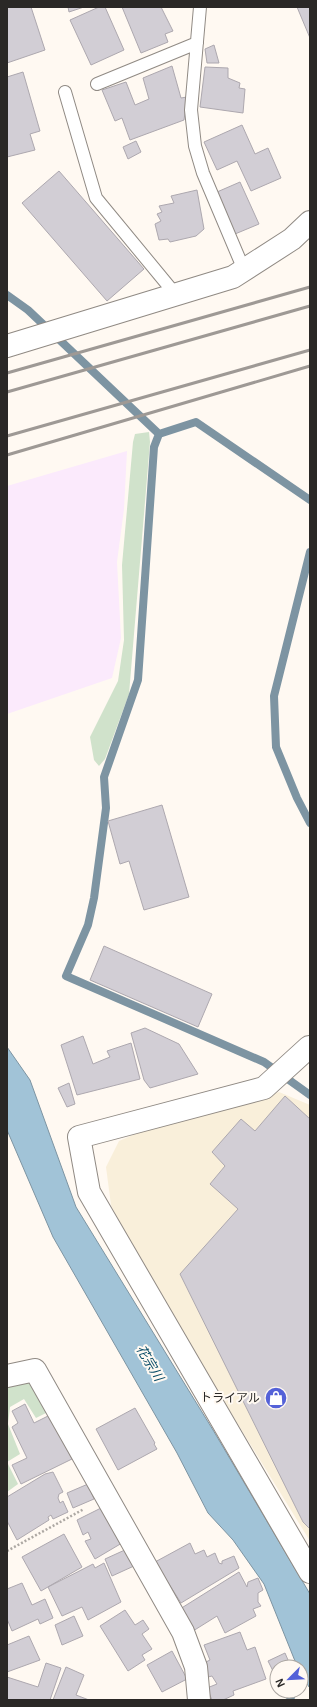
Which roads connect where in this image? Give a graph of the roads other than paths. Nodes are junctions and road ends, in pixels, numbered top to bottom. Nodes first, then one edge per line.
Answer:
1 (200, 7) edge
2 (196, 43) junction
3 (97, 84) dead end
4 (65, 92) dead end
5 (310, 222) edge
6 (244, 270) junction
7 (176, 295) junction
8 (7, 346) edge
9 (309, 1043) edge
10 (7, 1376) edge
11 (310, 1572) edge
12 (199, 1700) edge

1 - 2 lane
2 - 3 lane
2 - 6 lane
4 - 7 lane
5 - 6 street
6 - 7 street
7 - 8 street
9 - 11 street
10 - 12 street

